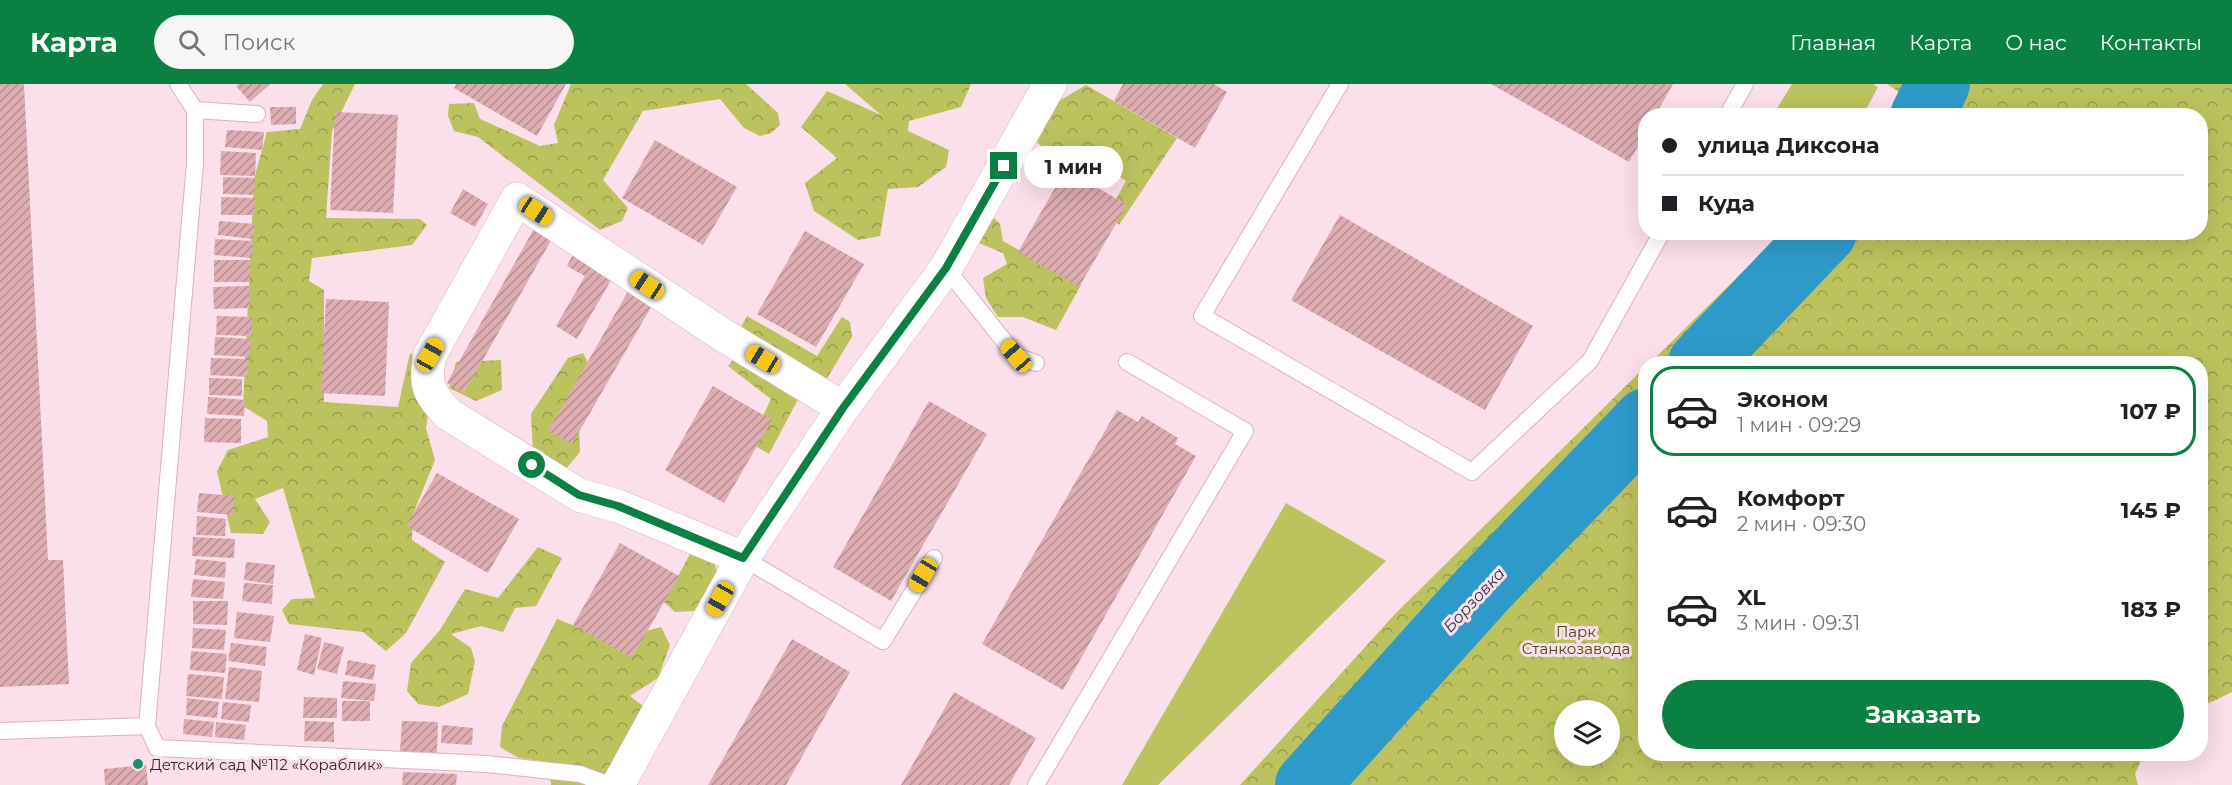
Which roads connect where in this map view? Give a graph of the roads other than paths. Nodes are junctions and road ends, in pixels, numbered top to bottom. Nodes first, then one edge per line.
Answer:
1 (178, 84) edge
2 (1050, 84) edge
3 (1340, 84) edge
4 (1745, 84) edge
5 (1732, 108) edge
6 (195, 110) junction
7 (257, 114) dead end
8 (1658, 240) edge
9 (946, 268) junction
10 (1126, 362) dead end
11 (1036, 363) dead end
12 (843, 408) junction
13 (743, 558) junction
14 (934, 558) dead end
15 (147, 726) junction
16 (0, 731) edge
17 (609, 785) edge
18 (618, 785) edge
19 (1036, 785) edge

1 - 6 lane
2 - 9 street
3 - 8 lane
4 - 5 lane
6 - 7 lane
6 - 15 lane
9 - 11 lane
9 - 12 street
10 - 19 lane
12 - 13 street
12 - 13 street
13 - 14 lane
13 - 18 street
15 - 16 lane
15 - 17 lane

